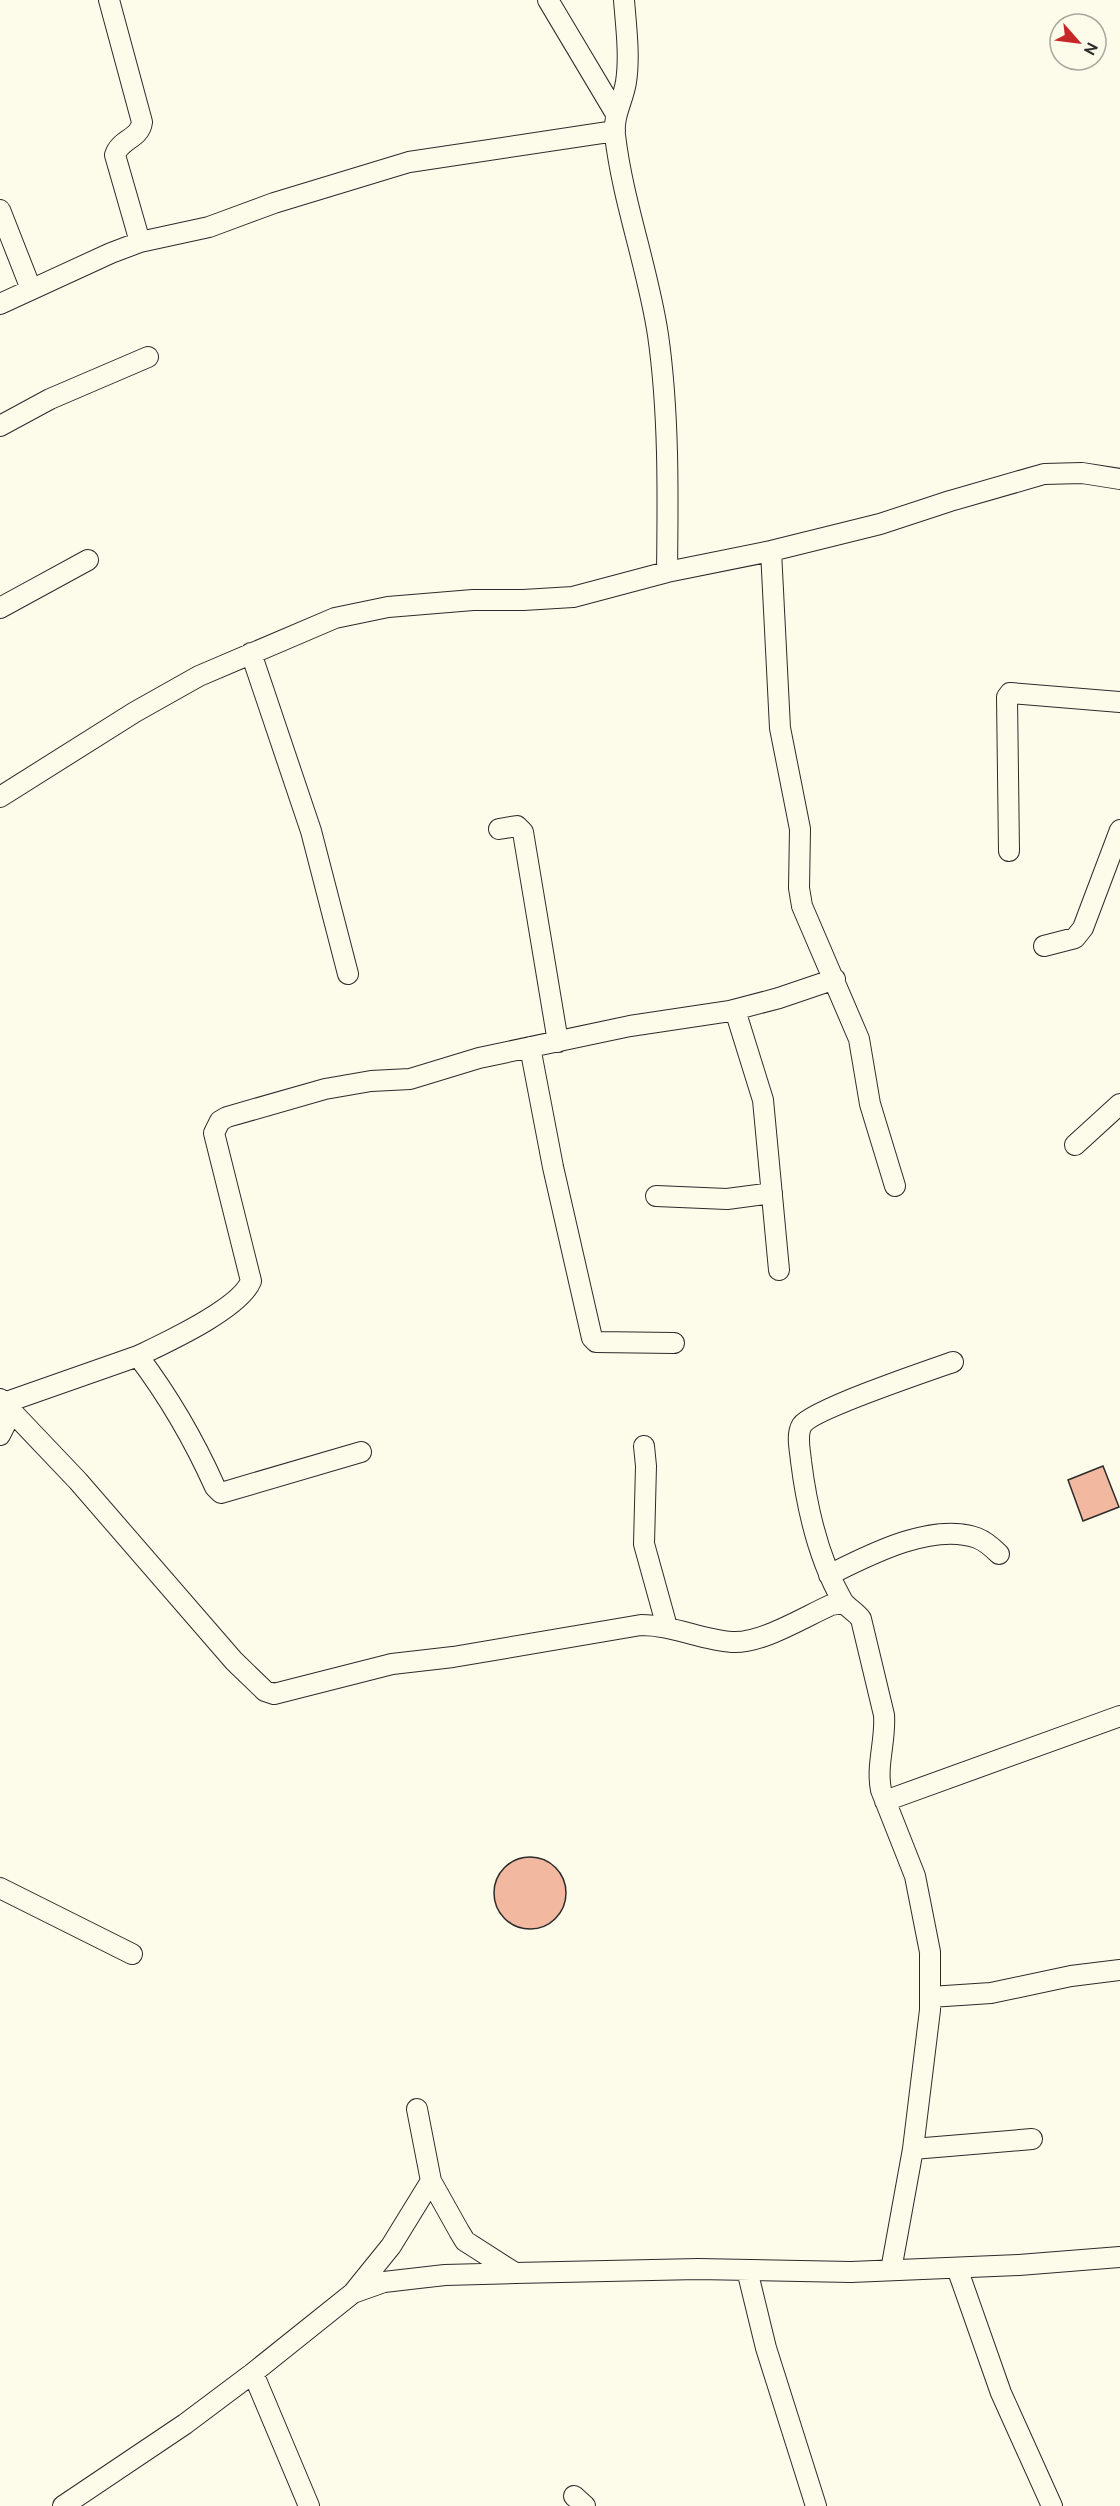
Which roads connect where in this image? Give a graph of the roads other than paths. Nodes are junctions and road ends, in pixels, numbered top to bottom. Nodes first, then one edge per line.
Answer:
1 (109, 0) edge
2 (549, 0) edge
3 (624, 0) edge
4 (615, 122) junction
5 (0, 210) edge
6 (140, 243) junction
7 (31, 289) junction
8 (0, 304) edge
9 (148, 357) dead end
10 (0, 426) edge
11 (1120, 479) edge
12 (771, 551) junction
13 (88, 560) dead end
14 (667, 572) junction
15 (0, 608) edge
16 (251, 653) junction
17 (1120, 702) edge
18 (0, 797) edge
19 (499, 830) dead end
20 (1120, 830) edge
21 (1009, 851) dead end
22 (1044, 946) dead end
23 (348, 974) dead end
24 (835, 979) junction
25 (735, 1010) junction
26 (558, 1042) junction
27 (530, 1047) junction
28 (1120, 1104) edge
29 (1075, 1145) dead end
30 (895, 1186) dead end
31 (772, 1193) junction
32 (656, 1196) dead end
33 (779, 1270) dead end
34 (674, 1343) dead end
35 (138, 1356) junction
36 (953, 1362) dead end
37 (5, 1405) edge
38 (0, 1435) edge
39 (644, 1446) dead end
40 (361, 1452) dead end
41 (999, 1554) dead end
42 (829, 1575) junction
43 (844, 1603) junction
44 (667, 1628) junction
45 (1120, 1716) edge
46 (885, 1801) junction
47 (0, 1888) edge
48 (132, 1954) dead end
49 (1120, 1970) edge
50 (930, 1997) junction
51 (417, 2109) dead end
52 (1032, 2139) dead end
53 (913, 2149) junction
54 (431, 2181) junction
55 (1120, 2257) edge
56 (957, 2268) junction
57 (747, 2270) junction
58 (891, 2270) junction
59 (515, 2273) junction
60 (353, 2293) junction
61 (253, 2373) junction
62 (63, 2506) edge
63 (309, 2506) edge
64 (816, 2506) edge
65 (1052, 2506) edge

1 - 6 street
2 - 4 street
3 - 4 street
4 - 6 street
4 - 14 street
5 - 7 street
6 - 7 street
7 - 8 street
9 - 10 street
11 - 12 street
12 - 14 street
12 - 24 street
13 - 15 street
14 - 16 street
16 - 18 street
16 - 23 street
17 - 21 street
19 - 26 street
20 - 22 street
24 - 25 street
24 - 30 street
25 - 26 street
25 - 31 street
26 - 27 street
27 - 34 street
27 - 35 street
28 - 29 street
31 - 32 street
31 - 33 street
35 - 37 street
35 - 40 street
36 - 42 street
37 - 38 street
37 - 44 street
39 - 44 street
41 - 42 street
42 - 43 street
43 - 44 street
43 - 46 street
45 - 46 street
46 - 50 street
47 - 48 street
49 - 50 street
50 - 53 street
51 - 54 street
52 - 53 street
53 - 58 street
54 - 59 street
54 - 60 street
55 - 56 street
56 - 58 street
56 - 65 street
57 - 58 street
57 - 59 street
57 - 64 street
59 - 60 street
60 - 61 street
61 - 62 street
61 - 63 street

